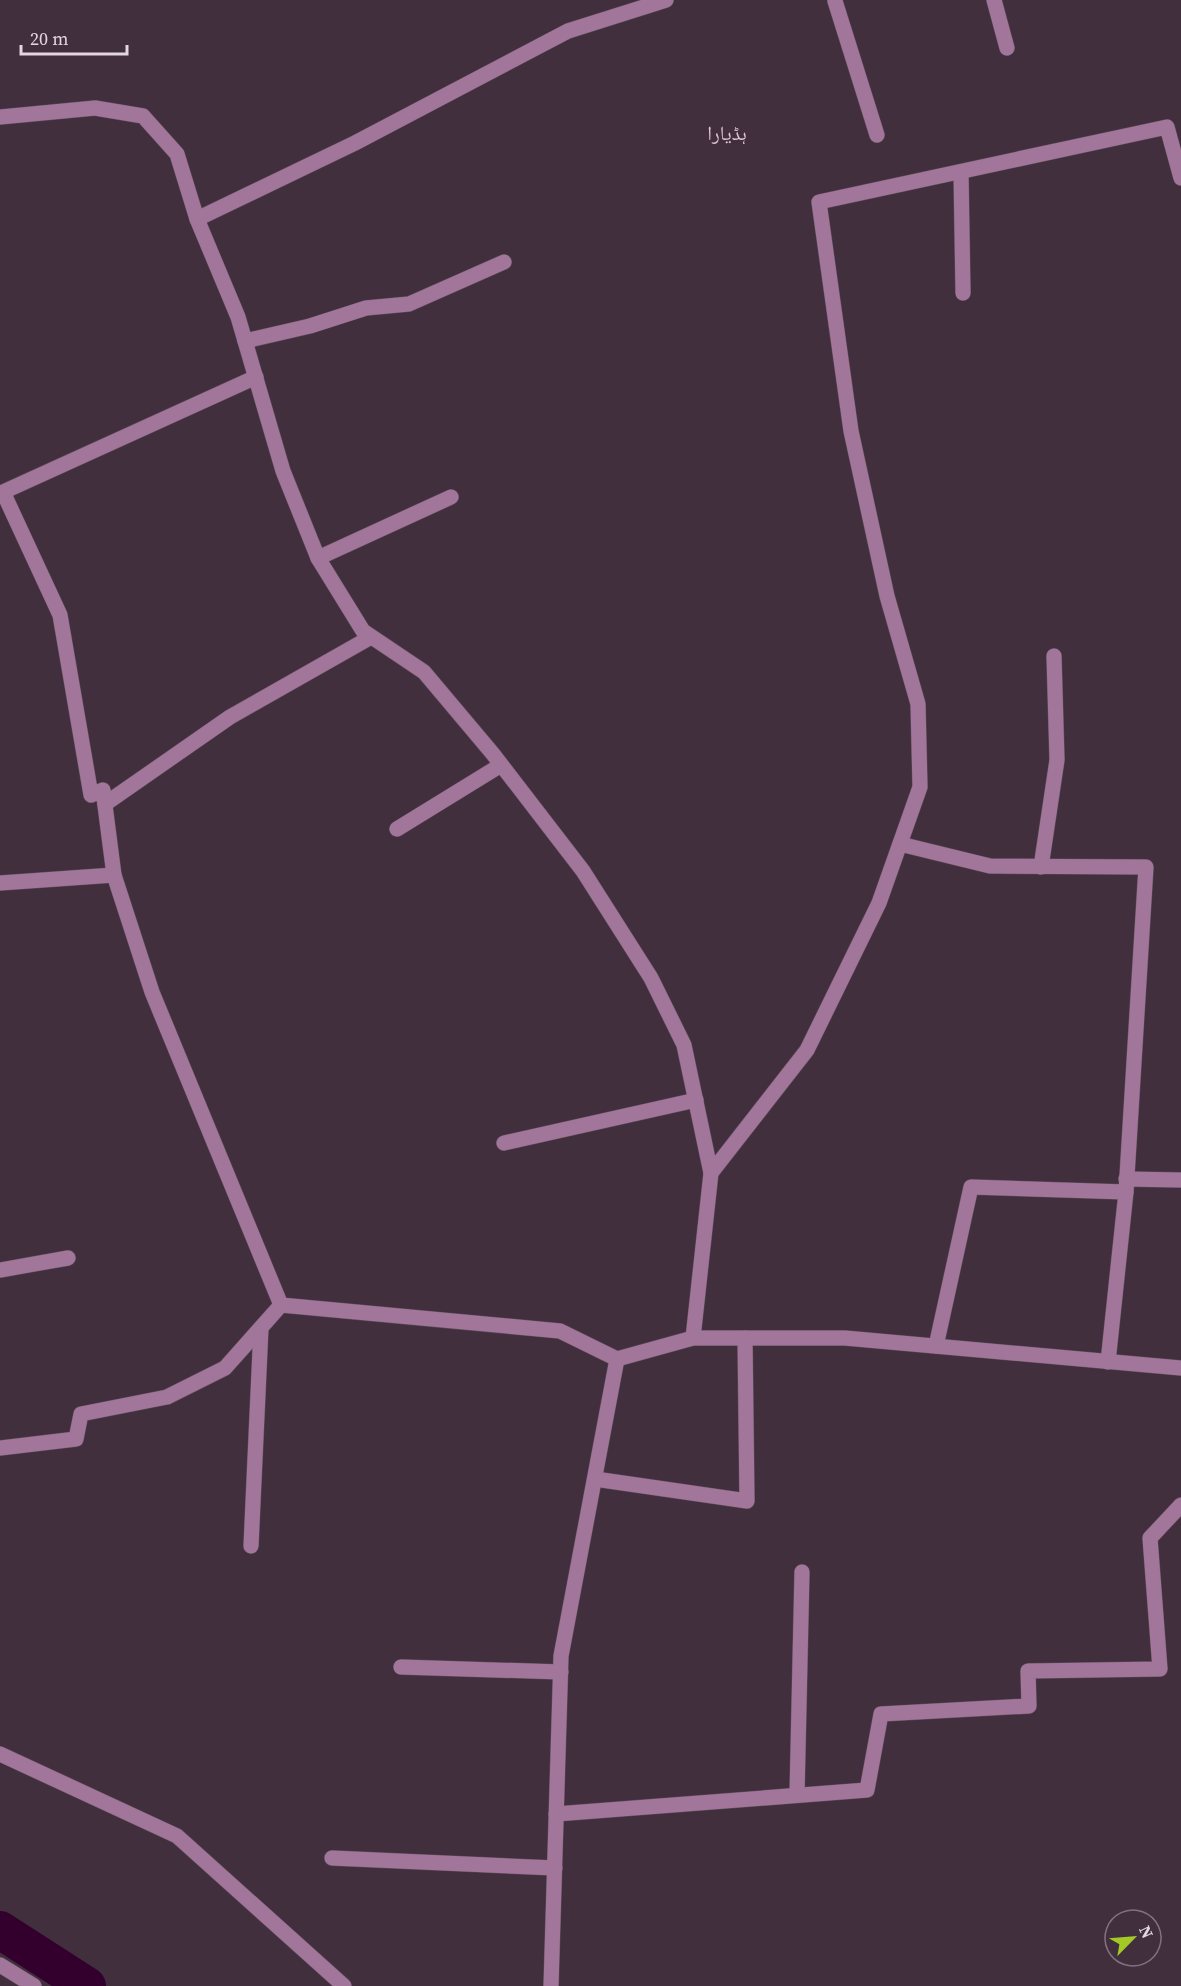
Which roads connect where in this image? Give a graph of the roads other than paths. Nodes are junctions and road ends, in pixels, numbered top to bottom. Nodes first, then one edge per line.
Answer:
1 (666, 0) edge
2 (824, 0) edge
3 (835, 0) edge
4 (994, 0) edge
5 (1007, 48) dead end
6 (0, 117) edge
7 (877, 135) dead end
8 (961, 172) junction
9 (1181, 178) edge
10 (197, 219) junction
11 (504, 262) dead end
12 (963, 293) dead end
13 (245, 341) junction
14 (256, 377) junction
15 (451, 496) dead end
16 (318, 558) junction
17 (371, 637) junction
18 (1054, 656) dead end
19 (501, 765) junction
20 (105, 804) junction
21 (397, 829) dead end
22 (900, 844) junction
23 (1041, 867) junction
24 (114, 875) junction
25 (0, 883) edge
26 (696, 1100) junction
27 (504, 1143) dead end
28 (711, 1173) junction
29 (1181, 1180) edge
30 (1126, 1185) junction
31 (68, 1258) dead end
32 (0, 1270) edge
33 (281, 1305) junction
34 (261, 1328) junction
35 (693, 1338) junction
36 (745, 1338) junction
37 (936, 1347) junction
38 (617, 1359) junction
39 (1108, 1362) junction
40 (1181, 1368) edge
41 (0, 1448) edge
42 (594, 1479) junction
43 (1181, 1505) edge
44 (251, 1546) dead end
45 (802, 1572) dead end
46 (401, 1667) dead end
47 (561, 1671) junction
48 (0, 1754) edge
49 (797, 1795) junction
50 (556, 1814) junction
51 (332, 1858) dead end
52 (555, 1868) junction
53 (0, 1965) edge
54 (34, 1986) edge
55 (344, 1986) edge
56 (551, 1986) edge

1 - 10 street
2 - 3 street
3 - 7 street
4 - 5 street
6 - 10 street
8 - 9 street
8 - 12 street
8 - 22 street
10 - 13 street
11 - 13 street
13 - 14 street
14 - 16 street
14 - 20 street
15 - 16 street
16 - 17 street
17 - 19 street
17 - 20 street
18 - 23 street
19 - 21 street
19 - 26 street
20 - 24 street
22 - 23 street
22 - 28 street
23 - 30 street
24 - 25 street
24 - 33 street
26 - 27 street
26 - 28 street
28 - 35 street
29 - 30 street
30 - 37 street
30 - 39 street
31 - 32 street
33 - 34 street
33 - 38 street
34 - 41 street
34 - 44 street
35 - 36 street
35 - 38 street
36 - 37 street
36 - 42 street
37 - 39 street
38 - 42 street
39 - 40 street
42 - 47 street
43 - 49 street
45 - 49 street
46 - 47 street
47 - 50 street
48 - 55 street
49 - 50 street
50 - 52 street
51 - 52 street
52 - 56 street
53 - 54 street

